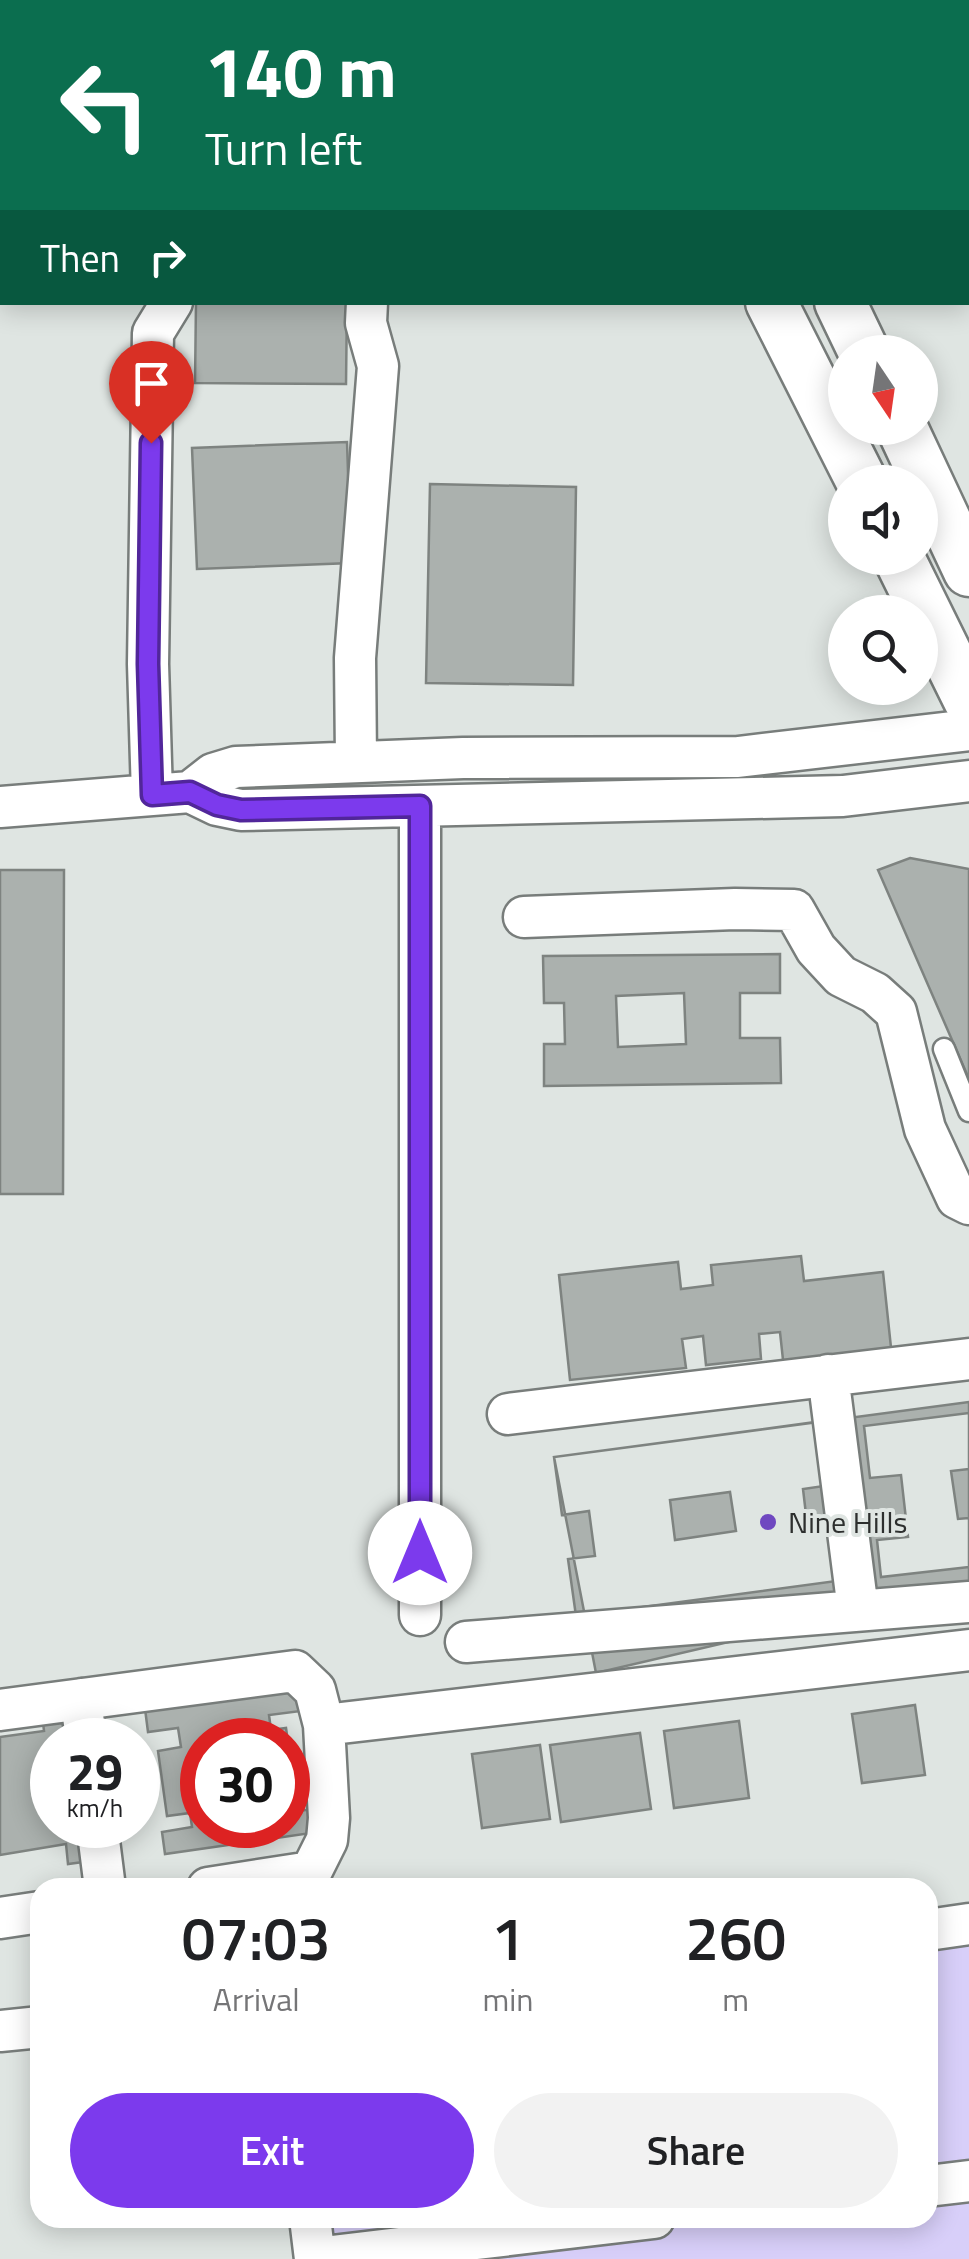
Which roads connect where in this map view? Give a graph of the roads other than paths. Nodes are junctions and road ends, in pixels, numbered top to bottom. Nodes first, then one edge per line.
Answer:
1 (170, 305) edge
2 (367, 305) edge
3 (774, 305) edge
4 (841, 305) edge
5 (856, 335) edge
6 (910, 445) edge
7 (854, 465) edge
8 (969, 571) edge
9 (907, 575) edge
10 (969, 700) edge
11 (969, 730) edge
12 (356, 761) junction
13 (969, 780) edge
14 (171, 793) junction
15 (420, 806) junction
16 (0, 808) edge
17 (524, 917) dead end
18 (944, 1049) dead end
19 (969, 1111) edge
20 (969, 1204) edge
21 (969, 1359) edge
22 (828, 1375) junction
23 (508, 1414) dead end
24 (969, 1602) edge
25 (858, 1610) junction
26 (420, 1615) dead end
27 (466, 1642) dead end
28 (969, 1650) edge
29 (81, 1699) junction
30 (0, 1710) edge
31 (83, 1718) edge
32 (324, 1726) junction
33 (100, 1848) edge
34 (105, 1878) edge
35 (273, 1878) edge
36 (30, 1914) edge
37 (0, 1918) edge
38 (969, 1924) edge
39 (938, 1929) edge
40 (30, 2029) edge
41 (0, 2031) edge
42 (969, 2181) edge
43 (938, 2185) edge
44 (311, 2228) edge
45 (569, 2228) edge
46 (315, 2258) edge

1 - 14 street
2 - 12 street
3 - 7 street
4 - 5 street
6 - 8 street
9 - 10 street
11 - 12 street
12 - 14 street
13 - 15 street
14 - 15 street
14 - 16 street
15 - 26 street
17 - 20 street
18 - 19 lane
21 - 22 street
22 - 23 street
22 - 25 street
24 - 25 street
25 - 27 street
28 - 32 street
29 - 30 street
29 - 31 street
29 - 32 street
32 - 35 street
33 - 34 street
36 - 37 street
38 - 39 street
40 - 41 street
42 - 43 street
44 - 46 street
45 - 46 street

